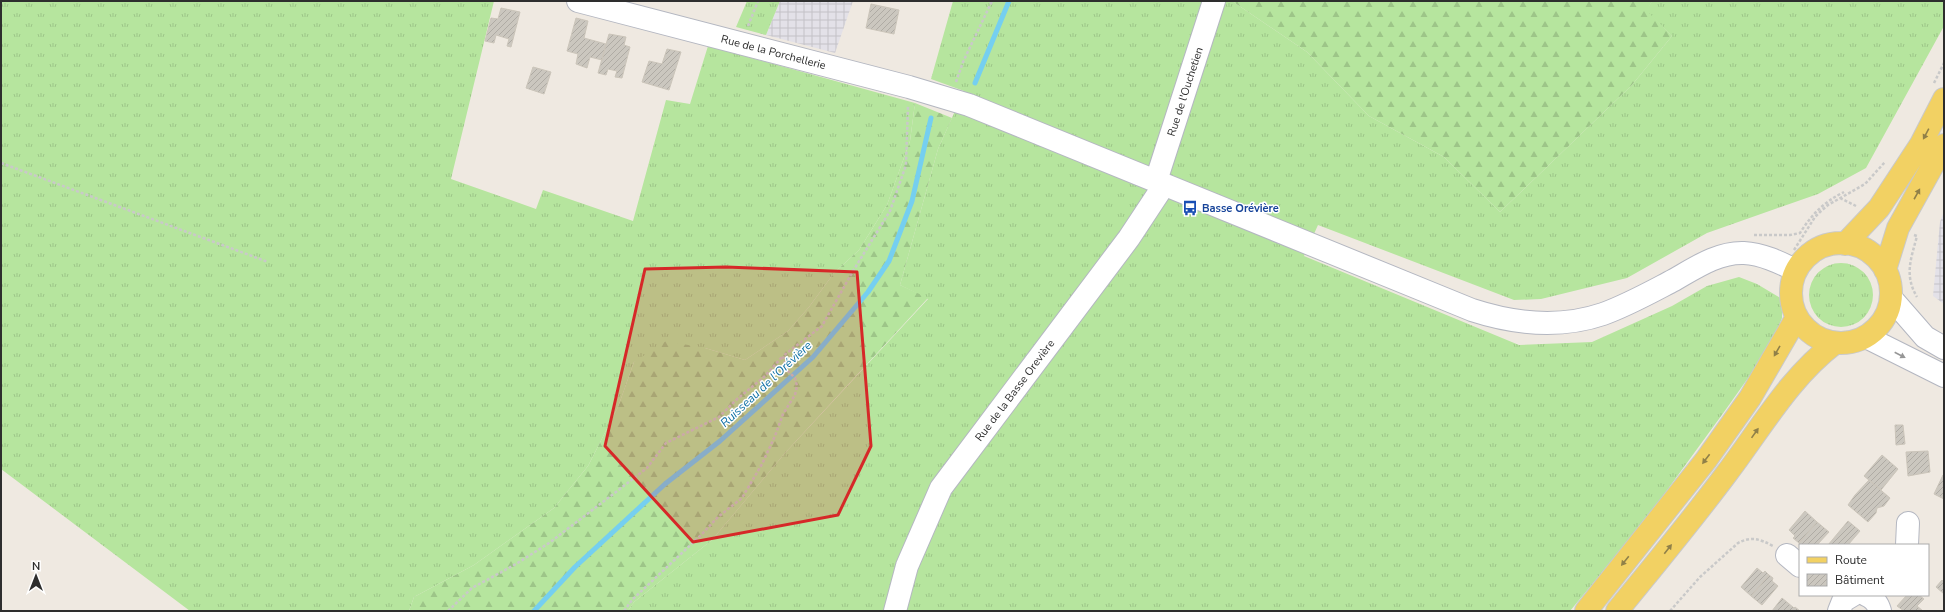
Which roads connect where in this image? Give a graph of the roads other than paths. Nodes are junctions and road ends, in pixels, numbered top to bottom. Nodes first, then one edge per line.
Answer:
1 (578, 1) edge
2 (1214, 1) edge
3 (1937, 94) edge
4 (1944, 145) edge
5 (1160, 183) junction
6 (1845, 244) junction
7 (1795, 270) junction
8 (1885, 270) junction
9 (1891, 298) junction
10 (1797, 317) junction
11 (1866, 337) junction
12 (1836, 343) junction
13 (1944, 348) edge
14 (1944, 376) edge
15 (1908, 523) dead end
16 (1907, 544) edge
17 (895, 611) edge
18 (1586, 611) edge
19 (1617, 611) edge

1 - 5 street, Rue de la Porchellerie
2 - 5 street, Rue de l'Ouchetien
3 -> 6 main road
8 -> 4 main road
5 - 7 street, Rue de la Porchellerie
5 - 17 street, Rue de la Basse Orevière
6 - 7 main road
6 - 8 main road
7 - 10 main road
8 - 9 main road
9 - 11 main road
9 - 13 street
10 - 12 main road
10 -> 18 main road
11 - 12 main road
11 -> 14 street
19 -> 12 main road
15 - 16 street

